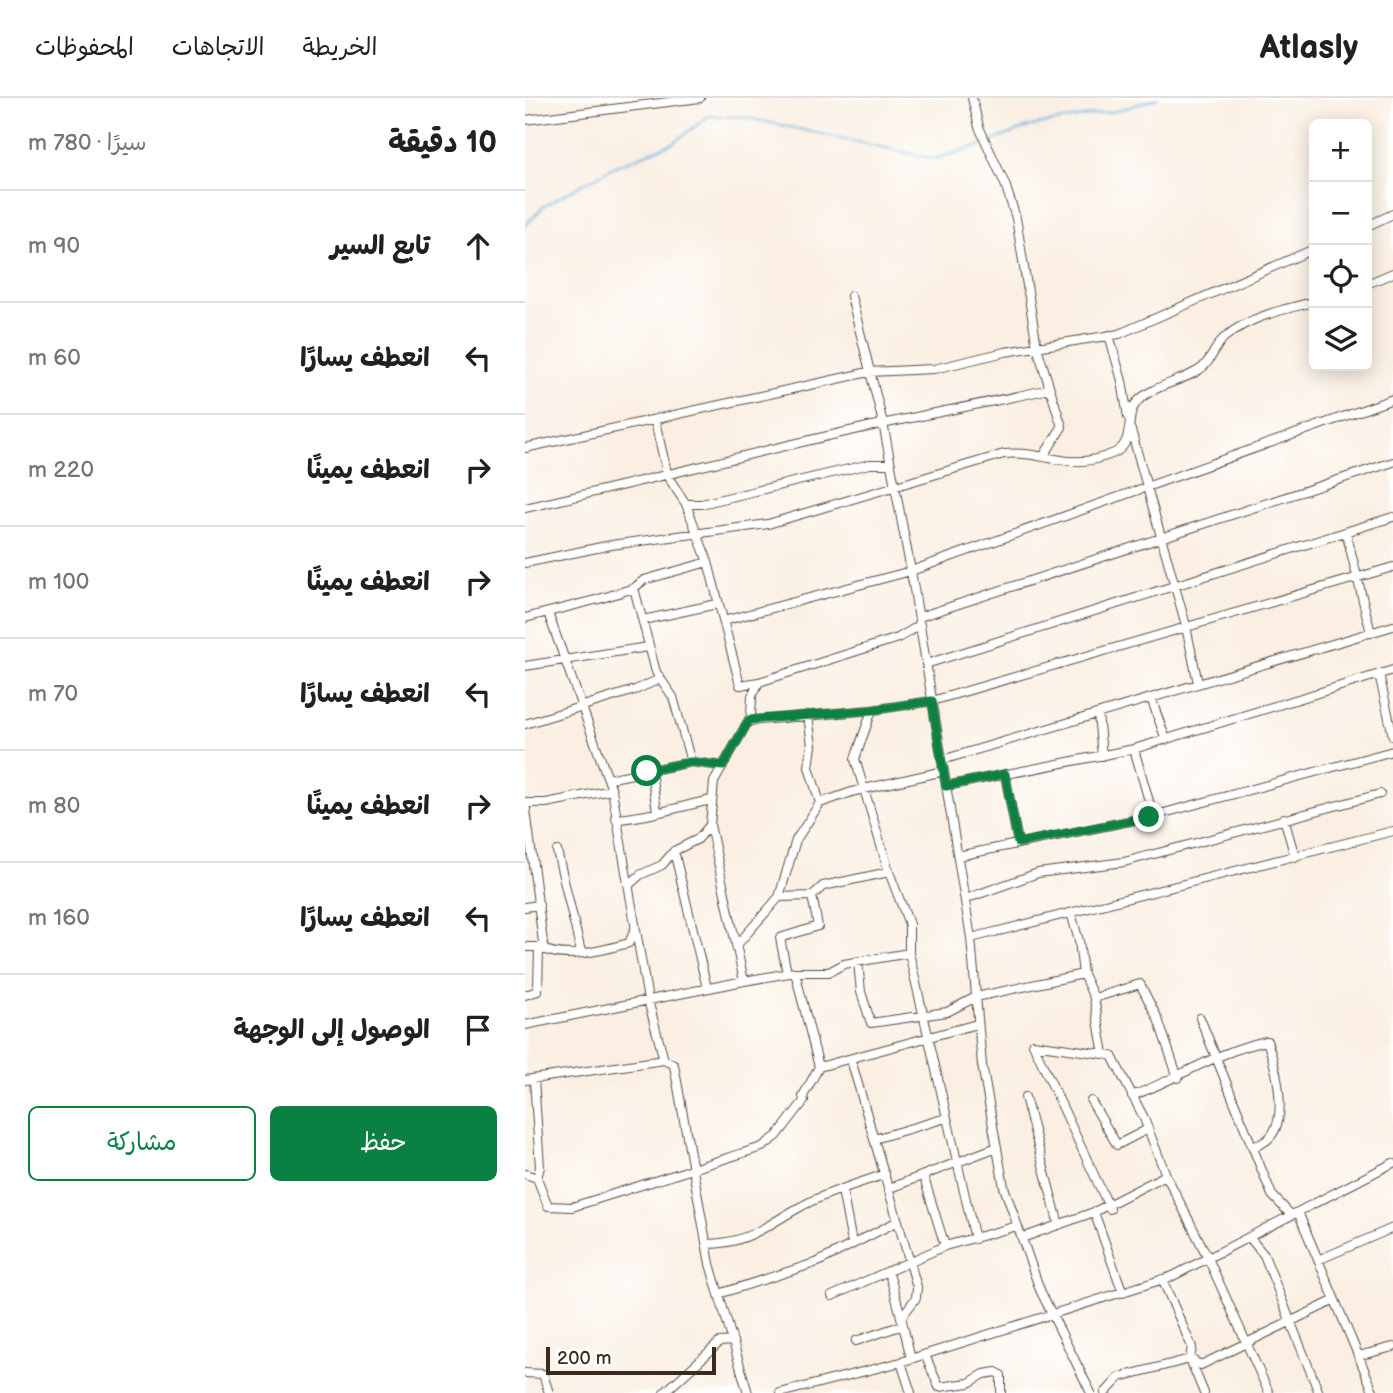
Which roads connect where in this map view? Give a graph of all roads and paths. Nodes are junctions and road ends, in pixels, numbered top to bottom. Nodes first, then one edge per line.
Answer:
1 (700, 98) edge
2 (972, 98) edge
3 (525, 120) edge
4 (1393, 214) edge
5 (1372, 224) edge
6 (1309, 251) edge
7 (1393, 273) edge
8 (1372, 282) edge
9 (851, 296) dead end
10 (1309, 303) edge
11 (1109, 335) junction
12 (1037, 346) junction
13 (869, 372) junction
14 (1049, 389) junction
15 (1393, 399) edge
16 (655, 421) junction
17 (883, 424) junction
18 (1130, 429) junction
19 (525, 448) edge
20 (1042, 457) junction
21 (1393, 462) edge
22 (890, 464) junction
23 (668, 477) junction
24 (895, 486) junction
25 (1147, 488) junction
26 (685, 504) junction
27 (525, 508) edge
28 (1393, 517) edge
29 (1346, 532) junction
30 (697, 534) junction
31 (1161, 538) junction
32 (708, 562) junction
33 (525, 564) edge
34 (1393, 567) edge
35 (911, 571) junction
36 (1359, 577) junction
37 (1174, 586) junction
38 (633, 588) junction
39 (717, 604) junction
40 (548, 613) junction
41 (525, 618) edge
42 (643, 620) junction
43 (723, 621) junction
44 (919, 621) junction
45 (1393, 626) edge
46 (1186, 629) junction
47 (1371, 633) junction
48 (648, 647) junction
49 (563, 659) junction
50 (926, 664) junction
51 (525, 666) edge
52 (1393, 670) edge
53 (1379, 674) junction
54 (660, 679) junction
55 (759, 682) junction
56 (1198, 683) junction
57 (1151, 698) junction
58 (932, 701) junction
59 (581, 706) junction
60 (872, 710) junction
61 (1098, 714) junction
62 (807, 715) junction
63 (749, 720) junction
64 (525, 724) edge
65 (1393, 736) edge
66 (1166, 740) junction
67 (1134, 750) junction
68 (1393, 751) edge
69 (1102, 755) junction
70 (942, 760) junction
71 (691, 762) junction
72 (723, 766) junction
73 (944, 771) junction
74 (651, 772) junction
75 (1005, 774) junction
76 (608, 779) junction
77 (946, 786) junction
78 (612, 790) junction
79 (862, 790) junction
80 (1380, 794) dead end
81 (711, 800) junction
82 (525, 803) edge
83 (820, 803) junction
84 (657, 811) junction
85 (1153, 816) junction
86 (1285, 818) junction
87 (616, 820) junction
88 (710, 825) junction
89 (1393, 831) edge
90 (1018, 843) junction
91 (557, 850) dead end
92 (674, 851) junction
93 (958, 856) junction
94 (1295, 857) junction
95 (889, 873) junction
96 (629, 884) junction
97 (812, 896) junction
98 (779, 897) junction
99 (965, 899) junction
100 (539, 905) junction
101 (525, 907) edge
102 (1071, 913) junction
103 (635, 929) junction
104 (971, 938) junction
105 (737, 946) junction
106 (525, 947) edge
107 (542, 948) junction
108 (581, 952) junction
109 (909, 953) junction
110 (858, 962) junction
111 (791, 973) junction
112 (1083, 974) junction
113 (744, 981) junction
114 (707, 988) junction
115 (525, 995) edge
116 (976, 997) junction
117 (1094, 998) junction
118 (648, 1000) junction
119 (923, 1014) junction
120 (1200, 1018) dead end
121 (977, 1024) junction
122 (525, 1025) edge
123 (928, 1038) junction
124 (1104, 1054) junction
125 (1217, 1059) junction
126 (664, 1060) junction
127 (851, 1060) junction
128 (819, 1067) junction
129 (1178, 1079) junction
130 (529, 1080) edge
131 (1132, 1096) junction
132 (1024, 1097) dead end
133 (1091, 1101) dead end
134 (946, 1118) junction
135 (1148, 1129) junction
136 (874, 1139) junction
137 (1254, 1146) junction
138 (997, 1147) junction
139 (958, 1162) junction
140 (1393, 1163) edge
141 (694, 1170) junction
142 (525, 1174) edge
143 (885, 1174) junction
144 (923, 1175) junction
145 (1166, 1175) junction
146 (537, 1178) junction
147 (890, 1188) junction
148 (842, 1190) junction
149 (1109, 1207) junction
150 (1094, 1212) junction
151 (1294, 1213) junction
152 (898, 1221) junction
153 (1059, 1225) junction
154 (1017, 1226) junction
155 (1393, 1228) edge
156 (1249, 1237) junction
157 (1022, 1238) junction
158 (975, 1239) junction
159 (852, 1242) junction
160 (707, 1244) junction
161 (945, 1246) junction
162 (1208, 1258) junction
163 (1318, 1260) junction
164 (910, 1261) junction
165 (888, 1271) junction
166 (1162, 1279) junction
167 (1123, 1293) junction
168 (719, 1294) junction
169 (832, 1296) dead end
170 (1335, 1300) junction
171 (903, 1315) junction
172 (1051, 1315) junction
173 (1292, 1322) junction
174 (903, 1325) junction
175 (733, 1341) junction
176 (856, 1341) dead end
177 (1247, 1344) junction
178 (1393, 1347) edge
179 (925, 1355) junction
180 (1358, 1356) junction
181 (911, 1359) junction
182 (1190, 1359) junction
183 (901, 1362) junction
184 (525, 1374) edge
185 (821, 1382) junction
186 (969, 1383) junction
187 (795, 1391) edge
188 (549, 1393) edge
189 (664, 1393) edge
190 (748, 1393) edge
191 (780, 1393) edge
192 (824, 1393) edge
193 (911, 1393) edge
194 (973, 1393) edge
195 (1001, 1393) edge
196 (1091, 1393) edge
197 (1105, 1393) edge
198 (1204, 1393) edge
199 (1269, 1393) edge
200 (1319, 1393) edge
201 (1374, 1393) edge

1 - 3 street
2 - 12 street
4 - 5 street
6 - 11 street
7 - 8 street
9 - 13 street
10 - 18 street
11 - 12 street
11 - 18 street
12 - 13 street
12 - 14 street
13 - 16 street
13 - 17 street
14 - 17 street
14 - 20 street
15 - 25 street
16 - 19 street
16 - 23 street
17 - 22 street
17 - 23 street
18 - 20 street
18 - 25 street
20 - 24 street
21 - 31 street
22 - 24 street
22 - 26 street
23 - 26 street
23 - 27 street
24 - 30 street
24 - 35 street
25 - 31 street
25 - 35 street
26 - 30 street
28 - 29 street
29 - 36 street
29 - 37 street
30 - 32 street
30 - 33 street
31 - 37 street
31 - 44 street
32 - 38 street
32 - 39 street
34 - 36 street
35 - 43 street
35 - 44 street
36 - 46 street
36 - 47 street
37 - 46 street
37 - 50 street
38 - 40 street
38 - 42 street
39 - 42 street
39 - 43 street
40 - 41 street
40 - 49 street
42 - 48 street
43 - 55 street
44 - 50 street
44 - 55 street
45 - 47 street
46 - 56 street
46 - 58 street
47 - 56 street
48 - 49 street
48 - 54 street
49 - 51 street
49 - 59 street
50 - 58 street
52 - 53 street
53 - 65 street
53 - 66 street
54 - 59 street
54 - 71 street
55 - 63 street
56 - 57 street
57 - 61 street
57 - 66 street
58 - 60 street
58 - 70 street
59 - 64 street
59 - 76 street
60 - 62 street
60 - 79 street
61 - 69 street
61 - 70 street
62 - 63 street
62 - 83 street
63 - 72 street
66 - 67 street
67 - 69 street
67 - 85 street
68 - 85 street
69 - 75 street
70 - 73 street
71 - 72 street
71 - 74 street
72 - 81 street
73 - 77 street
73 - 79 street
74 - 76 street
74 - 84 street
75 - 77 street
75 - 90 street
76 - 78 street
77 - 93 street
78 - 82 street
78 - 87 street
79 - 83 street
79 - 95 street
80 - 86 street
81 - 84 street
81 - 88 street
82 - 100 street
83 - 98 street
84 - 87 street
85 - 90 street
86 - 94 street
86 - 99 street
87 - 96 street
88 - 92 street
88 - 105 street
89 - 94 street
90 - 93 street
91 - 108 street
92 - 96 street
92 - 114 street
93 - 99 street
94 - 102 street
95 - 97 street
95 - 109 street
96 - 103 street
97 - 98 street
97 - 111 street
98 - 105 street
99 - 104 street
100 - 101 street
100 - 107 street
102 - 104 street
102 - 112 street
103 - 108 street
103 - 118 street
104 - 116 street
105 - 113 street
106 - 107 street
107 - 108 street
107 - 115 street
109 - 110 street
109 - 119 street
110 - 111 street
110 - 119 street
111 - 113 street
111 - 128 street
112 - 116 street
112 - 117 street
113 - 114 street
114 - 118 street
116 - 119 street
116 - 121 street
117 - 124 street
117 - 129 street
118 - 122 street
118 - 126 street
119 - 123 street
120 - 125 street
121 - 123 street
121 - 138 street
123 - 127 street
123 - 134 street
124 - 131 street
124 - 149 street
125 - 129 street
125 - 137 street
125 - 137 street
126 - 130 street
126 - 141 street
127 - 128 street
127 - 136 street
128 - 141 street
129 - 131 street
130 - 146 street
131 - 135 street
132 - 153 street
133 - 135 street
134 - 136 street
134 - 139 street
135 - 145 street
136 - 143 street
137 - 151 street
138 - 139 street
138 - 154 street
139 - 144 street
139 - 158 street
140 - 151 street
141 - 146 street
141 - 160 street
142 - 146 street
143 - 147 street
143 - 148 street
144 - 147 street
144 - 161 street
145 - 149 street
145 - 162 street
147 - 152 street
148 - 159 street
148 - 160 street
149 - 150 street
150 - 153 street
150 - 167 street
151 - 156 street
151 - 163 street
152 - 159 street
152 - 164 street
153 - 157 street
154 - 157 street
154 - 158 street
155 - 163 street
156 - 162 street
156 - 173 street
157 - 172 street
158 - 161 street
159 - 168 street
160 - 168 street
161 - 164 street
162 - 166 street
162 - 177 street
163 - 170 street
164 - 165 street
164 - 171 street
165 - 169 street
165 - 171 street
166 - 167 street
166 - 182 street
167 - 172 street
168 - 175 street
170 - 173 street
170 - 180 street
171 - 174 street
172 - 179 street
172 - 196 street
173 - 177 street
173 - 200 street
174 - 176 street
174 - 181 street
175 - 189 street
175 - 190 street
177 - 182 street
177 - 199 street
178 - 180 street
179 - 181 street
179 - 186 street
180 - 201 street
181 - 183 street
182 - 197 street
182 - 198 street
183 - 185 street
183 - 193 street
184 - 188 street
185 - 187 street
185 - 192 street
186 - 194 street
186 - 195 street
187 - 191 street

